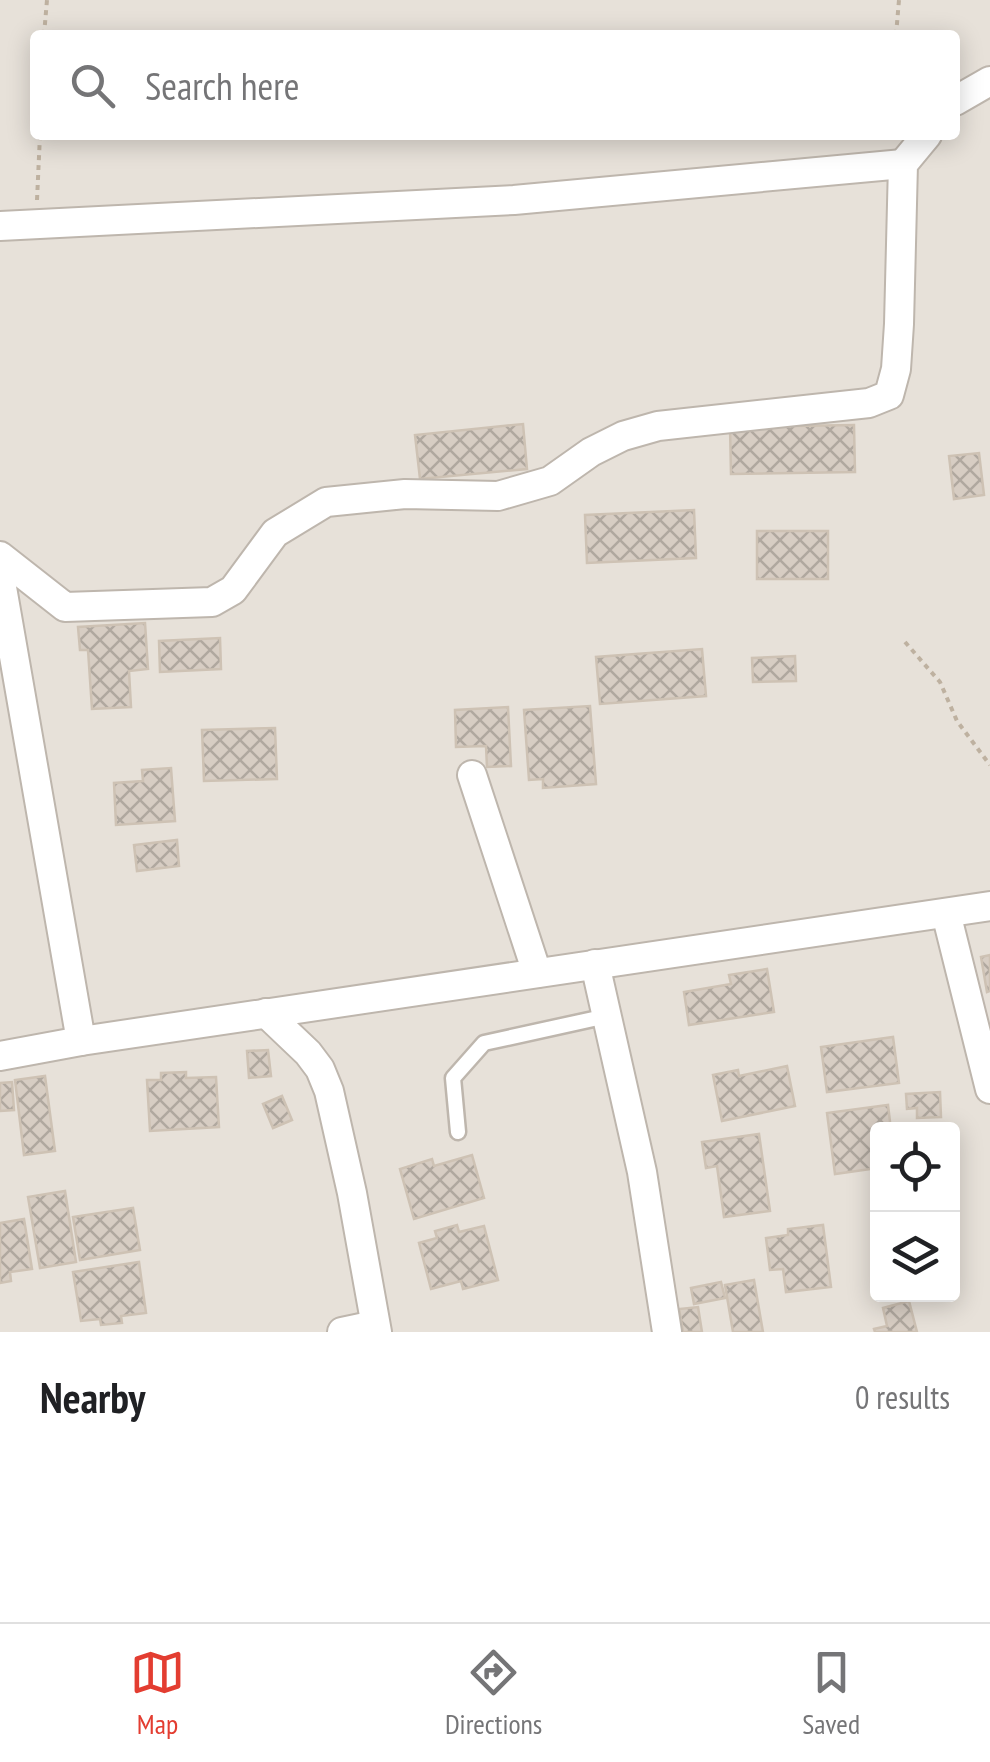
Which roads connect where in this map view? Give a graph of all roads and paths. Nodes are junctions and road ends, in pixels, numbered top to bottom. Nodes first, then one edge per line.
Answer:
1 (47, 0) edge
2 (899, 0) edge
3 (44, 30) edge
4 (896, 30) edge
5 (990, 82) edge
6 (960, 98) edge
7 (40, 140) edge
8 (923, 140) edge
9 (903, 164) junction
10 (36, 225) junction
11 (2, 229) edge
12 (0, 556) edge
13 (0, 576) edge
14 (905, 642) dead end
15 (12, 723) edge
16 (990, 764) edge
17 (472, 776) dead end
18 (990, 906) edge
19 (946, 913) junction
20 (595, 964) junction
21 (538, 973) junction
22 (266, 1013) junction
23 (607, 1016) junction
24 (82, 1041) junction
25 (0, 1056) edge
26 (990, 1089) edge
27 (458, 1132) dead end
28 (376, 1328) edge
29 (342, 1332) edge
30 (667, 1332) edge

1 - 3 path
2 - 4 path
5 - 6 street
7 - 10 path
8 - 9 street
9 - 10 street
9 - 12 street
10 - 11 street
13 - 15 street
14 - 16 path
15 - 24 street
17 - 21 street
18 - 19 street
19 - 20 street
19 - 26 street
20 - 21 street
20 - 23 street
21 - 22 street
22 - 24 street
22 - 28 street
23 - 27 lane
23 - 30 street
24 - 25 street
28 - 29 street

